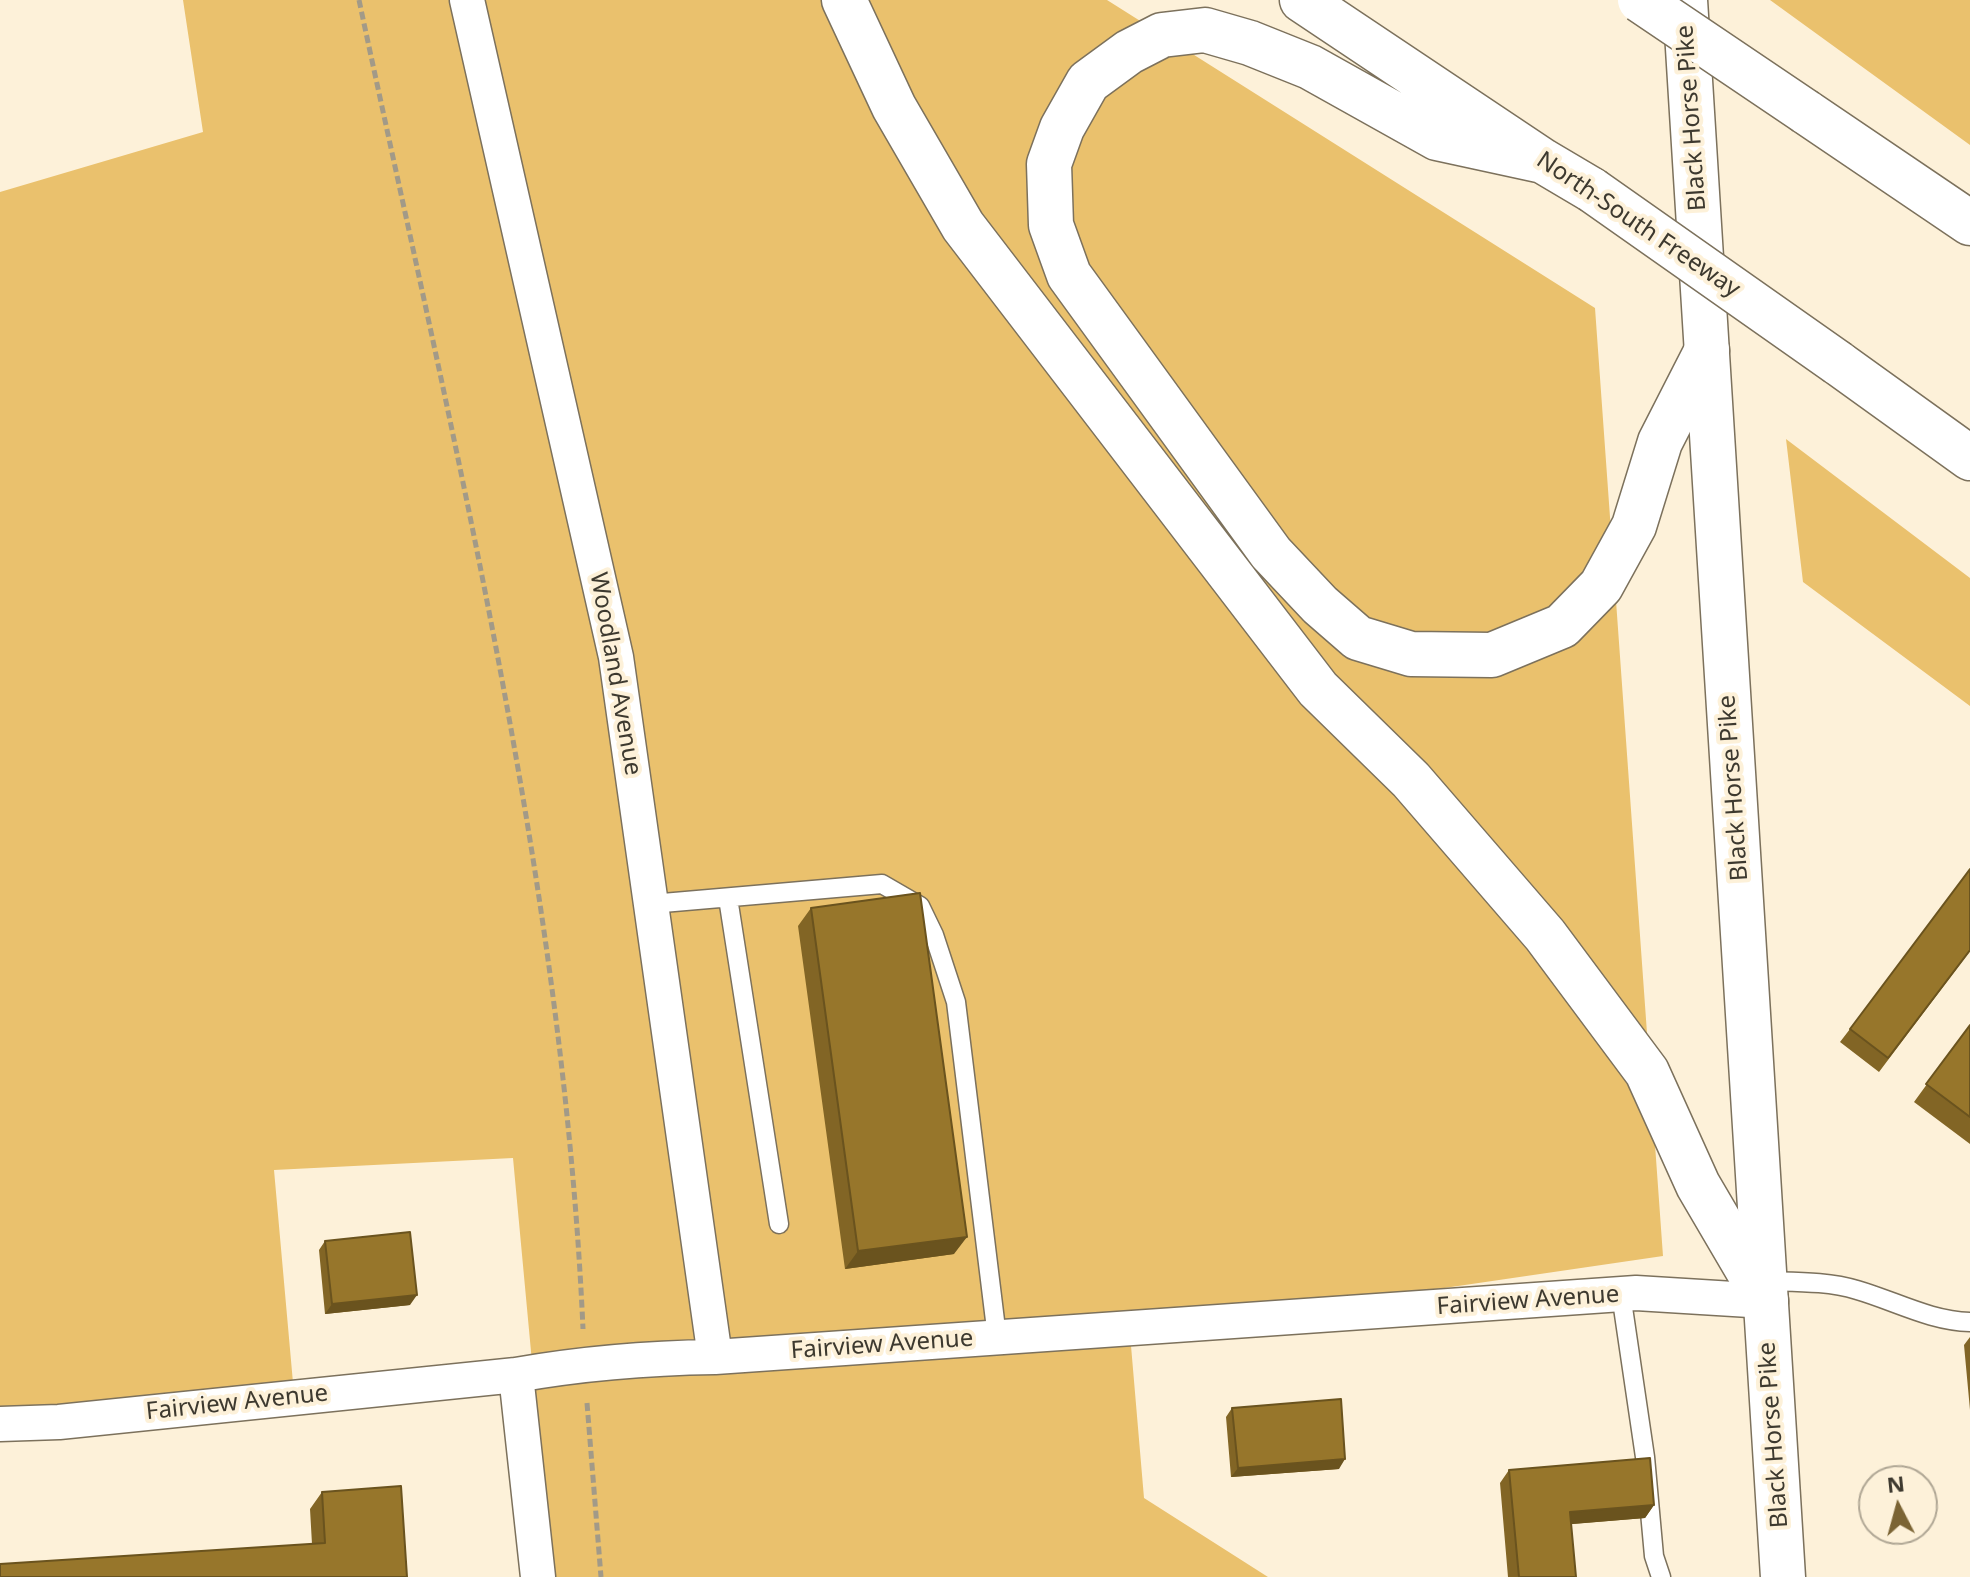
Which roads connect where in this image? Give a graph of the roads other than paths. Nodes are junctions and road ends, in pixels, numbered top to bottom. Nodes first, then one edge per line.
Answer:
1 (467, 0) edge
2 (844, 0) edge
3 (1302, 0) edge
4 (1640, 0) edge
5 (1685, 0) edge
6 (1543, 161) junction
7 (1967, 220) edge
8 (1707, 350) junction
9 (1970, 458) edge
10 (728, 898) junction
11 (651, 904) junction
12 (779, 1224) dead end
13 (1765, 1291) junction
14 (1621, 1294) junction
15 (1970, 1322) edge
16 (997, 1337) junction
17 (715, 1357) junction
18 (516, 1375) junction
19 (0, 1424) edge
20 (538, 1577) edge
21 (1661, 1577) edge
22 (1783, 1577) edge

1 - 11 street, Woodland Avenue
2 - 13 main road
3 - 6 main road, North-South Freeway
4 - 7 main road, bridge
5 - 8 main road, Black Horse Pike
6 - 8 main road
6 - 9 main road, North-South Freeway, bridge
8 - 13 main road, Black Horse Pike
10 - 11 lane
10 - 12 lane
10 - 16 lane
11 - 17 street, Woodland Avenue
13 - 14 street, Fairview Avenue
13 - 15 lane
13 - 22 main road, Black Horse Pike
14 - 16 street, Fairview Avenue
14 - 21 lane
16 - 17 street, Fairview Avenue
17 - 18 street, Fairview Avenue
18 - 19 street, Fairview Avenue
18 - 20 street

